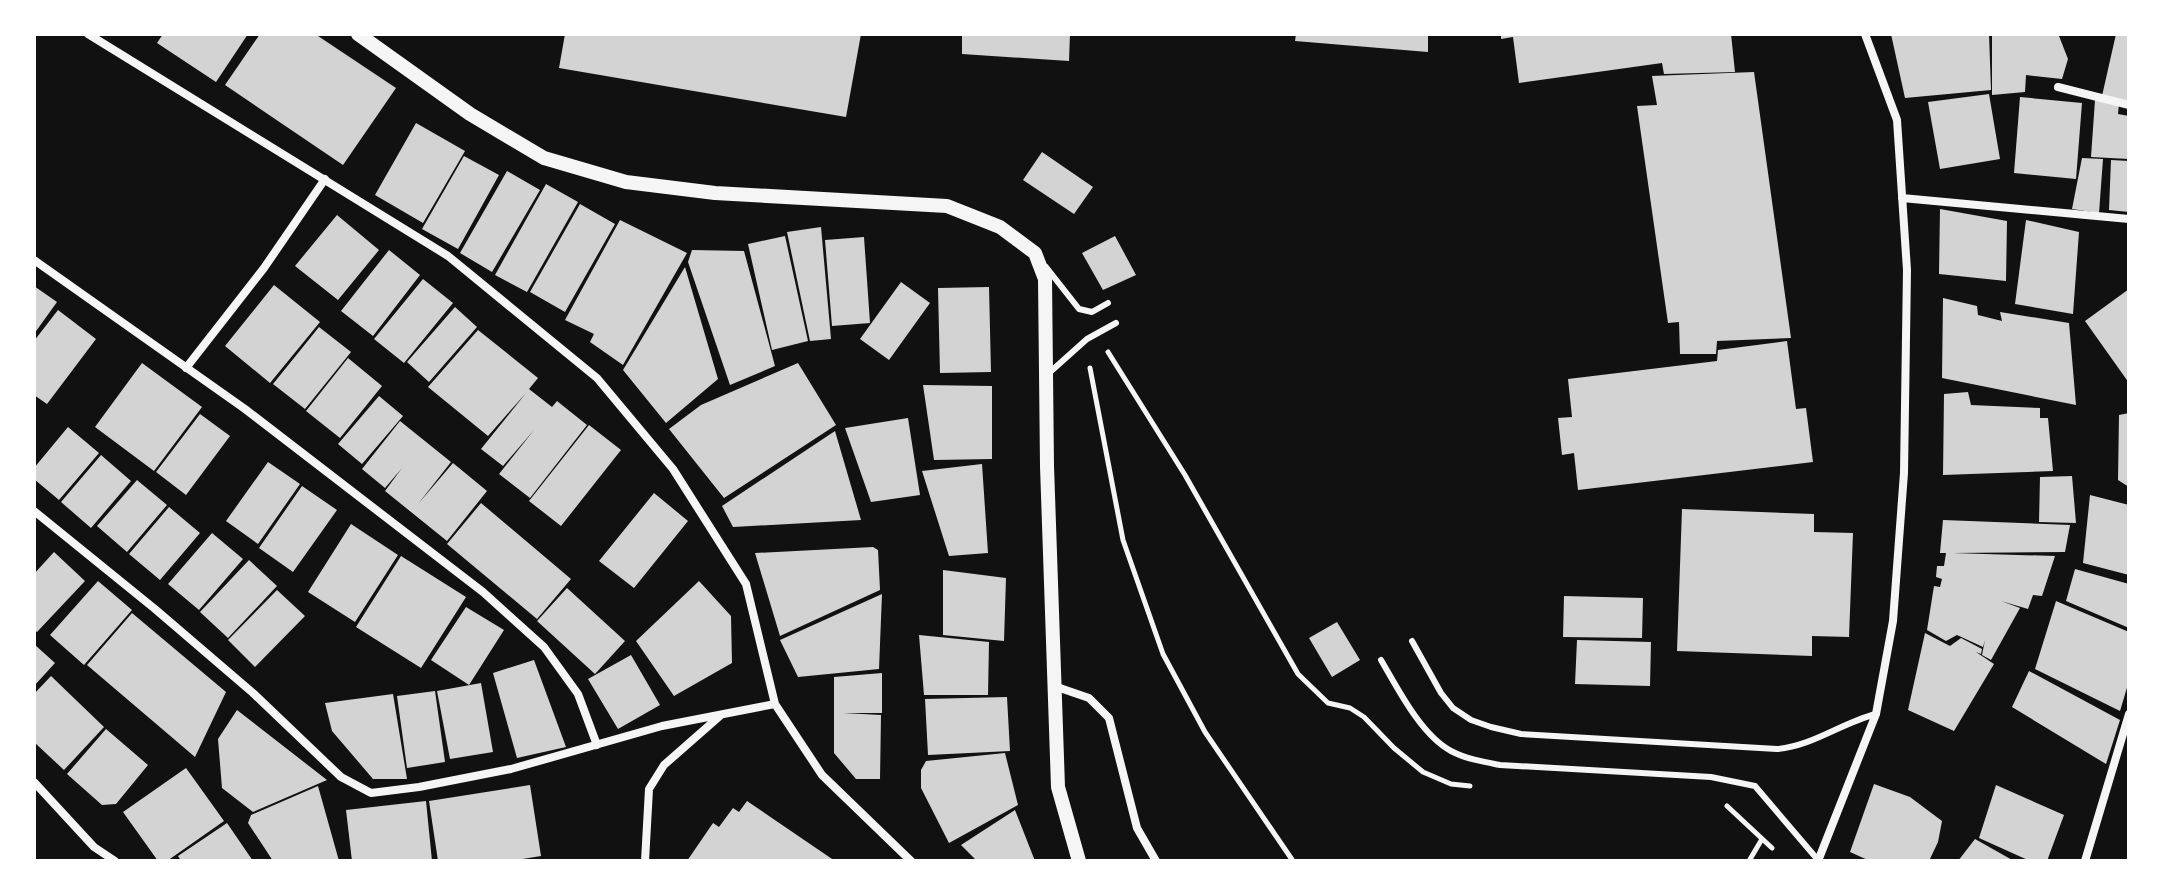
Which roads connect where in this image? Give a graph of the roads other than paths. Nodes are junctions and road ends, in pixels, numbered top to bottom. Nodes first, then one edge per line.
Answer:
1 (88, 34) edge
2 (358, 34) edge
3 (1865, 34) edge
4 (2058, 87) dead end
5 (2129, 105) edge
6 (325, 179) junction
7 (1902, 198) junction
8 (2129, 219) edge
9 (1035, 253) junction
10 (34, 260) edge
11 (1108, 303) dead end
12 (1116, 323) dead end
13 (186, 368) junction
14 (1046, 376) junction
15 (34, 511) edge
16 (1412, 641) dead end
17 (1381, 660) dead end
18 (1054, 686) junction
19 (775, 704) junction
20 (1876, 714) junction
21 (2129, 714) edge
22 (721, 715) junction
23 (597, 745) junction
24 (34, 782) edge
25 (1818, 860) edge
26 (115, 861) edge
27 (645, 861) edge
28 (911, 861) edge
29 (1079, 861) edge
30 (1156, 861) edge
31 (2085, 861) edge

1 - 6 street
2 - 9 street
3 - 7 street
4 - 5 street
6 - 13 street
6 - 19 street
7 - 8 street
7 - 20 street
9 - 11 lane
9 - 14 street
10 - 13 street
12 - 14 lane
13 - 23 street
14 - 18 street
15 - 23 street
16 - 20 lane
17 - 25 lane
18 - 29 street
18 - 30 street
19 - 22 street
19 - 28 street
20 - 25 street
21 - 31 street
22 - 23 street
22 - 27 street
24 - 26 street

